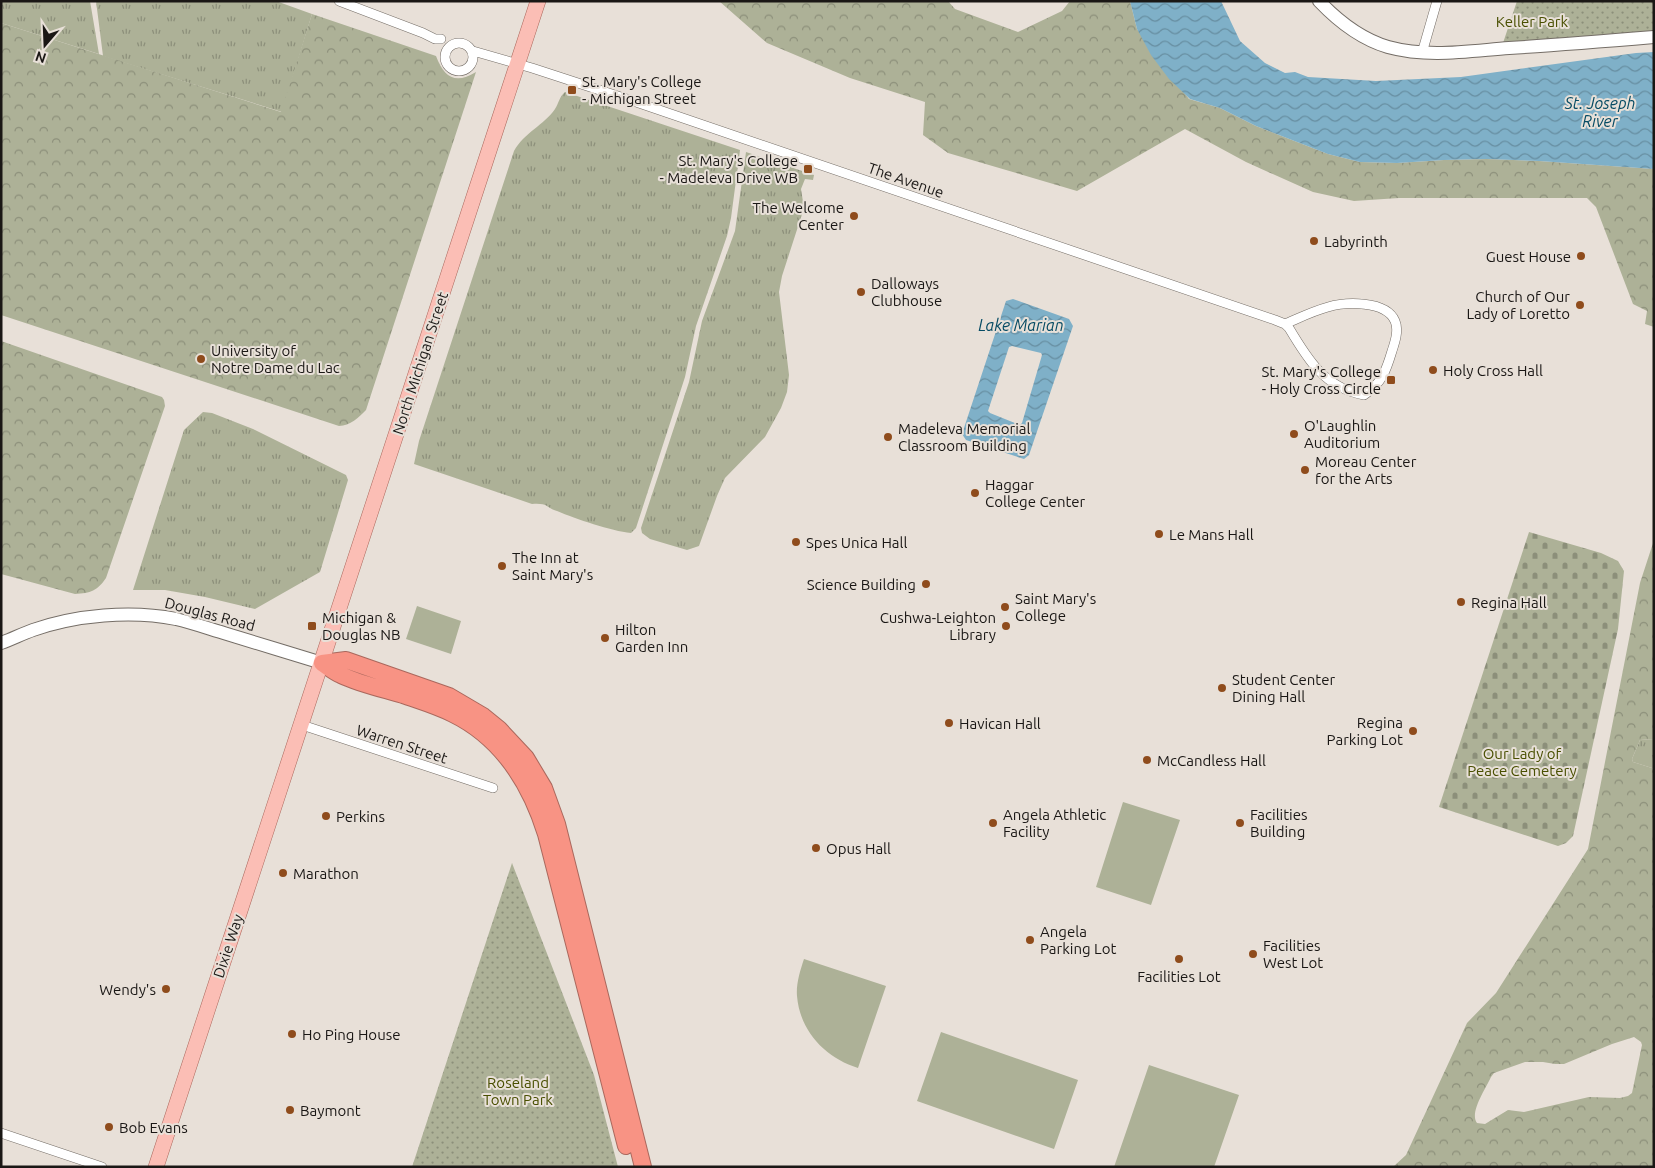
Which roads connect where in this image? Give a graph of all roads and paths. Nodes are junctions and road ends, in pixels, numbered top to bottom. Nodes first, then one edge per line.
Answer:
1 (339, 1) edge
2 (538, 1) edge
3 (1319, 1) edge
4 (1437, 1) edge
5 (1654, 37) edge
6 (453, 44) junction
7 (473, 51) junction
8 (1422, 52) junction
9 (518, 64) junction
10 (1285, 324) junction
11 (1, 643) edge
12 (322, 663) junction
13 (302, 725) junction
14 (493, 788) dead end
15 (1, 1133) edge
16 (102, 1167) edge
17 (156, 1167) edge
18 (632, 1167) edge
19 (643, 1167) edge

1 - 6 street
2 - 9 main road, North Michigan Street
3 - 8 street
4 - 8 street
5 - 8 street
6 - 7 street
6 - 7 street
7 - 9 street, The Avenue
9 - 10 street, The Avenue
9 - 12 main road, North Michigan Street
10 - 10 street
11 - 12 street, Douglas Road
12 - 13 main road, North Michigan Street
12 - 18 highway
12 - 19 highway
13 - 14 street, Warren Street
13 - 17 main road, Dixie Way
15 - 16 street

